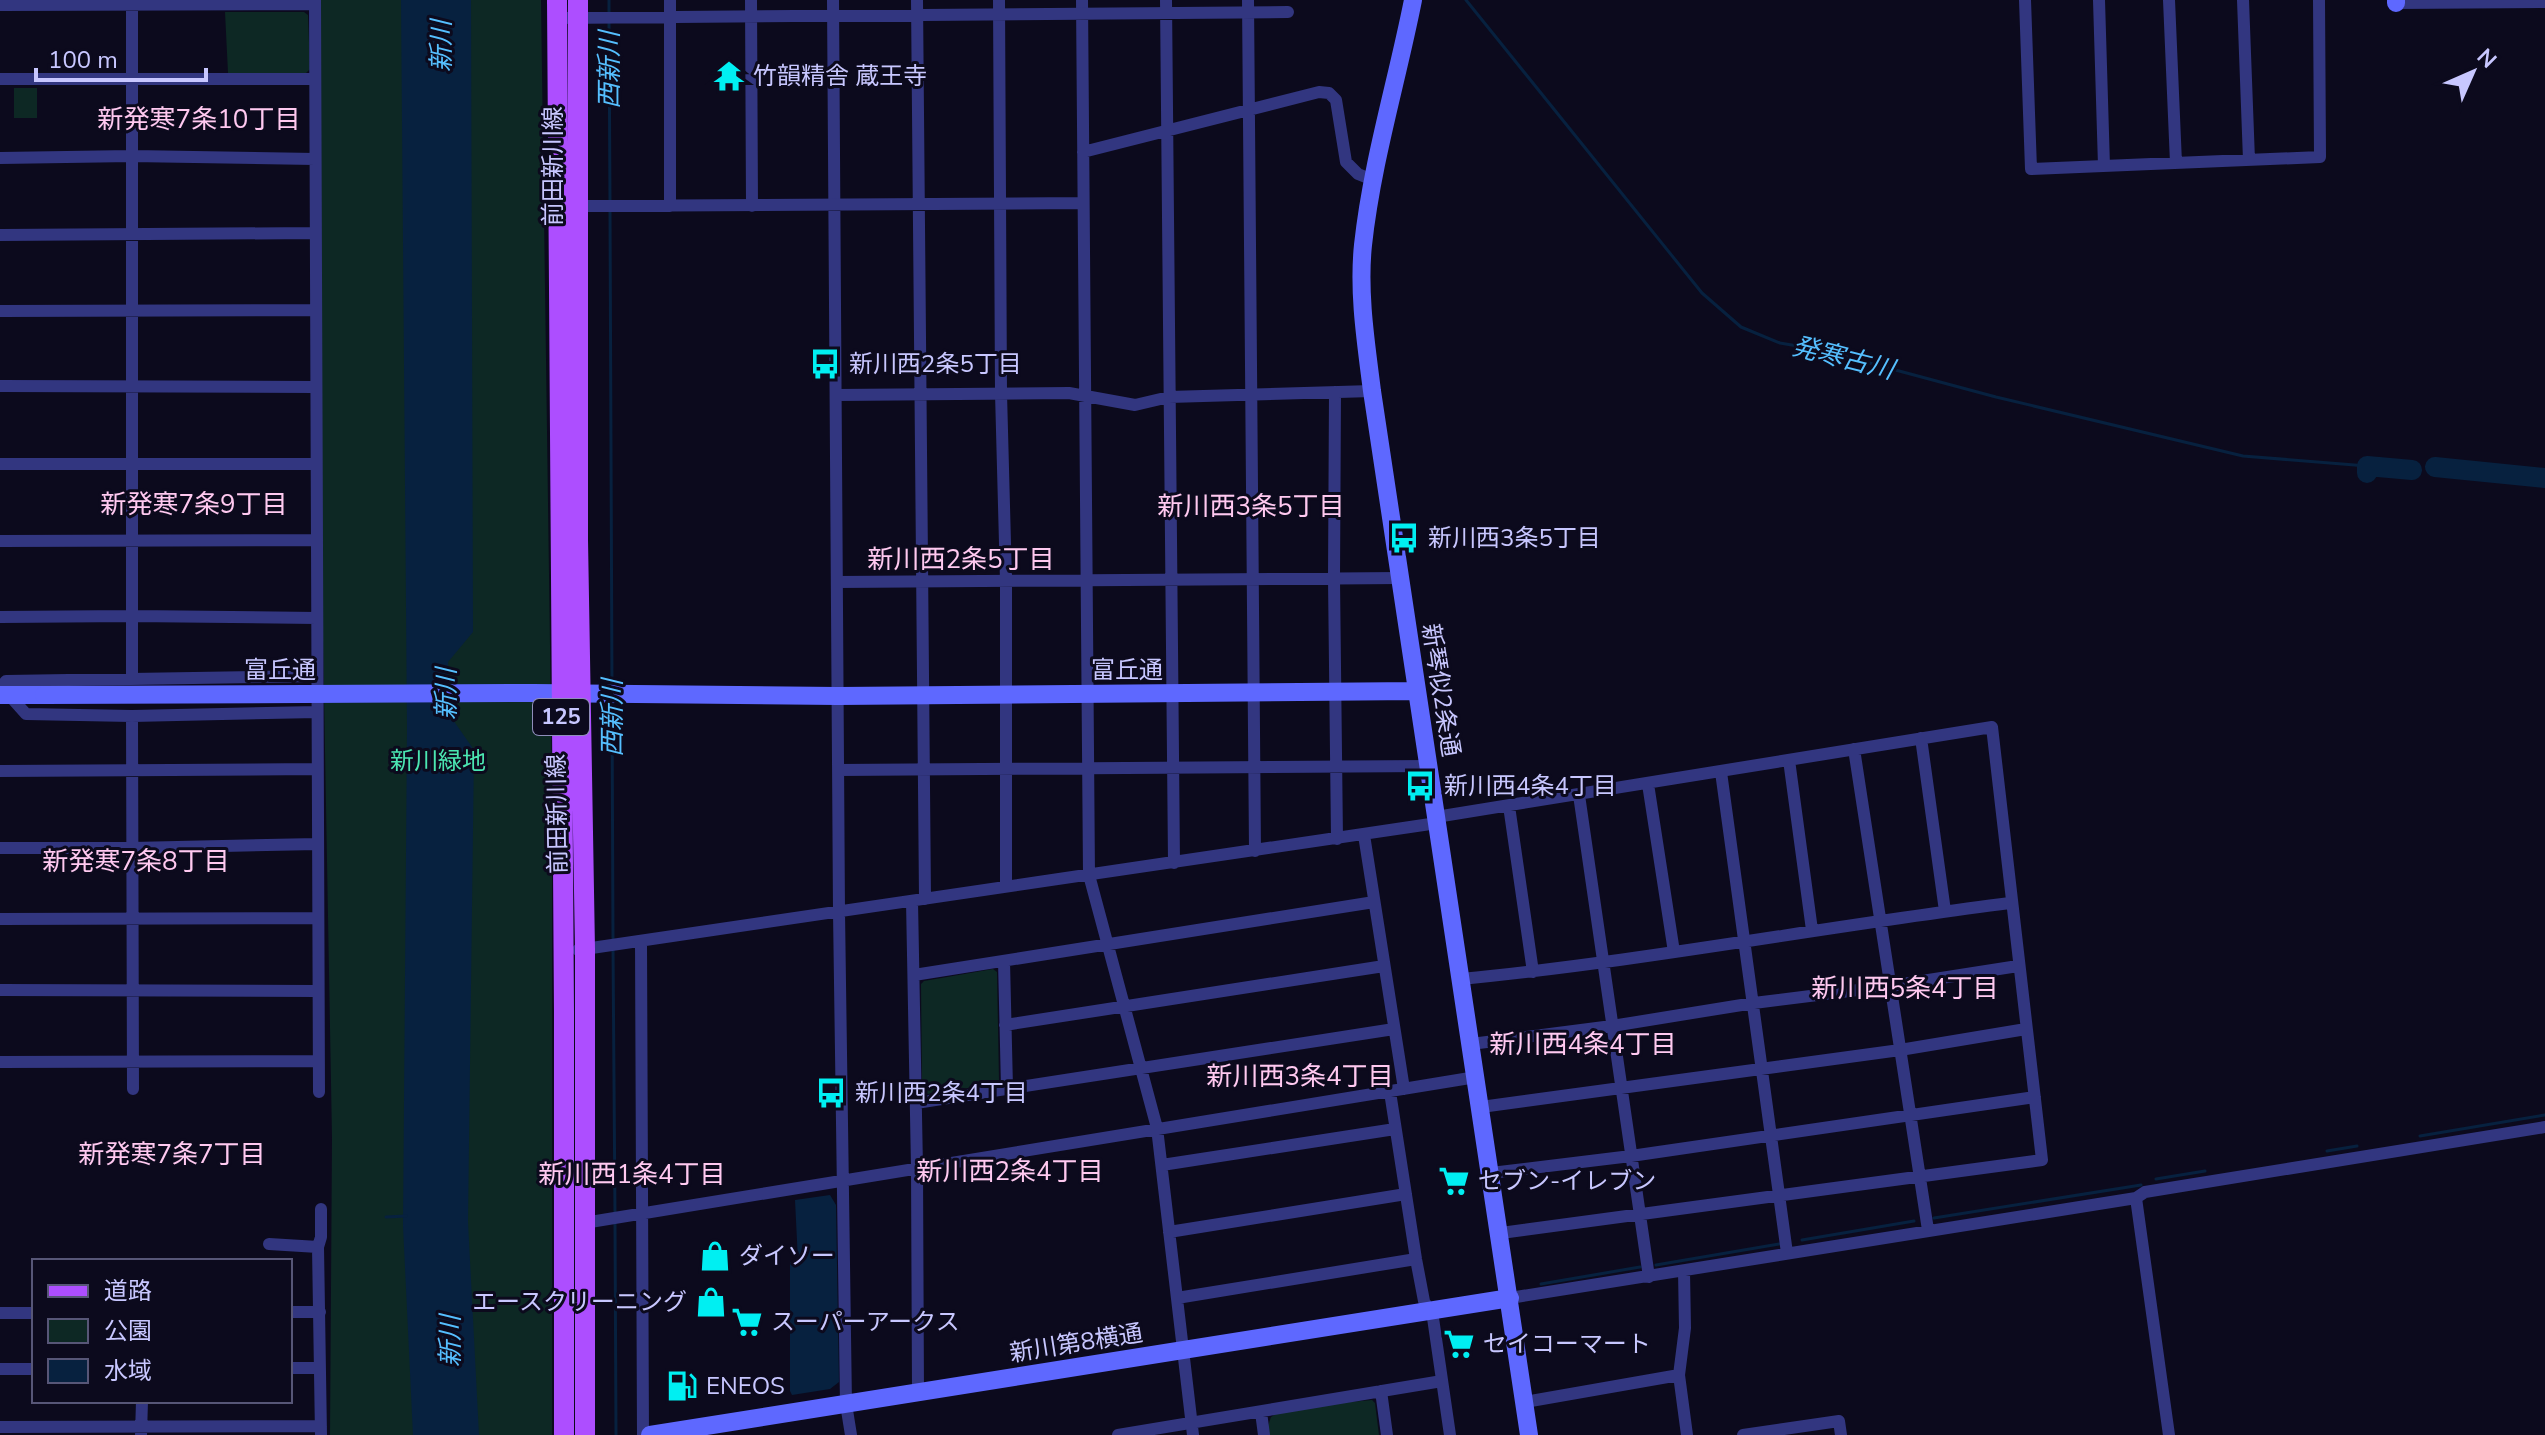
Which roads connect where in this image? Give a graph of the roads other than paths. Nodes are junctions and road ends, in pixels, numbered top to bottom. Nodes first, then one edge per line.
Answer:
1 (670, 0) edge
2 (751, 0) edge
3 (833, 0) edge
4 (917, 0) edge
5 (999, 0) edge
6 (1413, 0) edge
7 (2025, 0) edge
8 (2099, 0) edge
9 (2169, 0) edge
10 (2243, 0) edge
11 (2319, 0) edge
12 (132, 2) edge
13 (315, 2) edge
14 (2396, 2) edge
15 (2545, 2) edge
16 (0, 5) edge
17 (1166, 6) edge
18 (1248, 6) edge
19 (1082, 7) edge
20 (557, 9) edge
21 (585, 12) edge
22 (1288, 12) dead end
23 (917, 15) junction
24 (833, 16) junction
25 (999, 16) junction
26 (670, 17) junction
27 (751, 17) junction
28 (0, 79) edge
29 (315, 79) junction
30 (132, 80) junction
31 (1249, 111) junction
32 (1167, 131) junction
33 (1083, 152) junction
34 (132, 156) junction
35 (0, 158) edge
36 (315, 159) junction
37 (2249, 160) junction
38 (2176, 163) junction
39 (2104, 166) junction
40 (1373, 180) junction
41 (1083, 203) junction
42 (1000, 204) junction
43 (918, 205) junction
44 (557, 206) junction
45 (590, 206) junction
46 (670, 206) junction
47 (752, 206) junction
48 (834, 206) junction
49 (315, 233) junction
50 (132, 234) junction
51 (0, 235) edge
52 (316, 310) junction
53 (0, 311) edge
54 (132, 311) junction
55 (0, 386) edge
56 (132, 387) junction
57 (316, 387) junction
58 (1372, 391) junction
59 (1335, 392) junction
60 (1001, 393) junction
61 (919, 394) junction
62 (1252, 394) junction
63 (836, 395) junction
64 (1085, 395) junction
65 (1169, 397) junction
66 (132, 463) junction
67 (0, 464) edge
68 (316, 464) junction
69 (317, 540) junction
70 (0, 541) edge
71 (131, 541) junction
72 (1400, 578) junction
73 (1254, 579) junction
74 (1334, 579) junction
75 (1086, 580) junction
76 (1171, 580) junction
77 (923, 581) junction
78 (1006, 581) junction
79 (837, 582) junction
80 (132, 616) junction
81 (0, 617) edge
82 (317, 618) junction
83 (316, 676) junction
84 (132, 677) junction
85 (1417, 691) junction
86 (1336, 692) junction
87 (3, 693) edge
88 (571, 693) junction
89 (1172, 693) junction
90 (1254, 693) junction
91 (1088, 694) junction
92 (1006, 695) junction
93 (838, 696) junction
94 (923, 696) junction
95 (317, 712) junction
96 (132, 716) junction
97 (1921, 738) junction
98 (1854, 749) junction
99 (1789, 760) junction
100 (1429, 766) junction
101 (1254, 767) junction
102 (1337, 767) junction
103 (1088, 768) junction
104 (1173, 768) junction
105 (132, 769) junction
106 (317, 769) junction
107 (924, 769) junction
108 (1007, 769) junction
109 (838, 770) junction
110 (0, 771) edge
111 (1721, 772) junction
112 (1648, 784) junction
113 (1579, 795) junction
114 (1509, 806) junction
115 (1436, 820) junction
116 (1364, 835) junction
117 (1337, 839) junction
118 (317, 844) junction
119 (0, 848) edge
120 (132, 848) junction
121 (1255, 851) junction
122 (1174, 863) junction
123 (1089, 875) junction
124 (1006, 886) junction
125 (918, 900) junction
126 (1374, 902) junction
127 (2010, 903) junction
128 (1945, 911) junction
129 (839, 912) junction
130 (132, 918) junction
131 (318, 918) junction
132 (0, 919) edge
133 (1880, 919) junction
134 (1812, 930) junction
135 (636, 942) junction
136 (1745, 942) junction
137 (1108, 943) junction
138 (585, 949) junction
139 (563, 952) junction
140 (1674, 952) junction
141 (1004, 961) junction
142 (1603, 962) junction
143 (1384, 966) junction
144 (2018, 966) junction
145 (1533, 972) junction
146 (914, 975) junction
147 (1461, 979) junction
148 (1890, 986) junction
149 (0, 990) edge
150 (132, 990) junction
151 (318, 991) junction
152 (1754, 1003) junction
153 (1125, 1006) junction
154 (1005, 1025) junction
155 (1612, 1026) junction
156 (1394, 1029) junction
157 (2026, 1029) junction
158 (1471, 1044) junction
159 (1900, 1050) junction
160 (132, 1061) junction
161 (318, 1061) junction
162 (0, 1062) edge
163 (1141, 1067) junction
164 (1763, 1067) junction
165 (1476, 1077) junction
166 (1007, 1088) junction
167 (1621, 1088) junction
168 (133, 1089) dead end
169 (1404, 1089) junction
170 (319, 1092) dead end
171 (1390, 1092) junction
172 (2035, 1097) junction
173 (916, 1103) junction
174 (1481, 1107) junction
175 (1910, 1115) junction
176 (2545, 1127) edge
177 (1157, 1128) junction
178 (1395, 1129) junction
179 (1772, 1135) junction
180 (1631, 1156) junction
181 (1162, 1165) junction
182 (917, 1168) junction
183 (1491, 1173) junction
184 (1920, 1176) junction
185 (843, 1180) junction
186 (1406, 1194) junction
187 (1779, 1194) junction
188 (2136, 1198) junction
189 (321, 1209) dead end
190 (636, 1214) junction
191 (1639, 1214) junction
192 (584, 1223) junction
193 (1928, 1230) junction
194 (1169, 1232) junction
195 (1501, 1233) junction
196 (269, 1244) dead end
197 (318, 1247) junction
198 (1787, 1253) junction
199 (1416, 1259) junction
200 (1684, 1271) junction
201 (1649, 1277) junction
202 (1177, 1298) junction
203 (1510, 1298) junction
204 (1429, 1311) junction
205 (292, 1312) edge
206 (320, 1312) junction
207 (0, 1313) edge
208 (32, 1313) edge
209 (1182, 1350) junction
210 (292, 1368) edge
211 (320, 1368) junction
212 (0, 1369) edge
213 (32, 1369) edge
214 (1679, 1375) junction
215 (1442, 1381) junction
216 (1381, 1391) junction
217 (918, 1392) junction
218 (1525, 1402) junction
219 (142, 1403) edge
220 (846, 1404) junction
221 (1261, 1412) junction
222 (0, 1427) edge
223 (1193, 1429) edge
224 (321, 1430) edge
225 (706, 1430) edge
226 (141, 1431) edge
227 (564, 1435) edge
228 (585, 1435) edge
229 (643, 1435) edge
230 (650, 1435) edge
231 (851, 1435) edge
232 (1121, 1435) edge
233 (1264, 1435) edge
234 (1387, 1435) edge
235 (1450, 1435) edge
236 (1529, 1435) edge
237 (1687, 1435) edge
238 (1743, 1435) edge
239 (1841, 1435) edge
240 (2169, 1435) edge

1 - 26 street
2 - 27 street
3 - 24 street
4 - 23 street
5 - 25 street
6 - 40 street, 新琴似2条通
7 - 39 street
8 - 39 street
9 - 38 street
10 - 37 street
11 - 37 street
12 - 13 street
12 - 16 street
12 - 30 street
13 - 29 street
14 - 15 street
17 - 18 street
17 - 19 street
17 - 32 street
18 - 22 street
18 - 31 street
19 - 25 street
19 - 33 street
20 - 21 street
20 - 44 main road, 前田新川線 / 125
21 - 26 street
21 - 45 main road, 前田新川線 / 125
23 - 24 street
23 - 25 street
23 - 43 street
24 - 27 street
24 - 48 street
25 - 42 street
26 - 27 street
26 - 46 street
27 - 47 street
28 - 30 street
29 - 30 street
29 - 36 street
30 - 34 street
31 - 32 street
31 - 40 street
31 - 62 street
32 - 33 street
32 - 65 street
33 - 41 street
34 - 35 street
34 - 36 street
34 - 50 street
36 - 49 street
37 - 38 street
38 - 39 street
40 - 58 street, 新琴似2条通
41 - 42 street
41 - 64 street
42 - 43 street
42 - 60 street
43 - 48 street
43 - 61 street
44 - 45 street
44 - 88 main road, 前田新川線 / 125
45 - 46 street
45 - 88 main road, 前田新川線 / 125
46 - 47 street
47 - 48 street
48 - 63 street
49 - 50 street
49 - 52 street
50 - 51 street
50 - 54 street
52 - 54 street
52 - 57 street
53 - 54 street
54 - 56 street
55 - 56 street
56 - 57 street
56 - 66 street
57 - 68 street
58 - 59 street
58 - 72 street, 新琴似2条通
59 - 62 street
59 - 74 street
60 - 61 street
60 - 64 street
60 - 78 street
61 - 63 street
61 - 77 street
62 - 65 street
62 - 73 street
63 - 79 street
64 - 65 street
64 - 75 street
65 - 76 street
66 - 67 street
66 - 68 street
66 - 71 street
68 - 69 street
69 - 71 street
69 - 82 street
70 - 71 street
71 - 80 street
72 - 74 street
72 - 85 street, 新琴似2条通
73 - 74 street
73 - 76 street
73 - 90 street
74 - 86 street
75 - 76 street
75 - 78 street
75 - 91 street
76 - 89 street
77 - 78 street
77 - 79 street
77 - 94 street
78 - 92 street
79 - 93 street
80 - 81 street
80 - 82 street
80 - 84 street
82 - 83 street
83 - 84 street
83 - 95 street
84 - 87 street
85 - 86 street, 富丘通
85 - 100 street, 新琴似2条通
86 - 90 street, 富丘通
86 - 102 street
87 - 88 street, 富丘通, bridge
87 - 96 street
88 - 93 street, 富丘通
88 - 138 main road, 前田新川線 / 125
88 - 139 main road, 前田新川線 / 125
89 - 90 street, 富丘通
89 - 91 street, 富丘通
89 - 104 street
90 - 101 street
91 - 92 street, 富丘通
91 - 103 street
92 - 94 street, 富丘通
92 - 108 street
93 - 94 street, 富丘通
93 - 109 street
94 - 107 street
95 - 96 street
95 - 106 street
96 - 105 street
97 - 98 street
97 - 127 street
97 - 128 street
98 - 99 street
98 - 133 street
99 - 111 street
99 - 134 street
100 - 102 street
100 - 115 street, 新琴似2条通
101 - 102 street
101 - 104 street
101 - 121 street
102 - 117 street
103 - 104 street
103 - 108 street
103 - 123 street
104 - 122 street
105 - 106 street
105 - 110 street
105 - 120 street
106 - 118 street
107 - 108 street
107 - 109 street
107 - 125 street
108 - 124 street
109 - 129 street
111 - 112 street
111 - 136 street
112 - 113 street
112 - 140 street
113 - 114 street
113 - 142 street
114 - 115 street
114 - 145 street
115 - 116 street
115 - 147 street, 新琴似2条通
116 - 117 street
116 - 126 street
117 - 121 street
118 - 120 street
118 - 131 street
119 - 120 street
120 - 130 street
121 - 122 street
122 - 123 street
123 - 124 street
123 - 137 street
124 - 125 street
125 - 129 street
125 - 146 street
126 - 137 street
126 - 143 street
127 - 128 street
127 - 144 street
128 - 133 street
129 - 135 street
129 - 185 street
130 - 131 street
130 - 132 street
130 - 150 street
131 - 151 street
133 - 134 street
133 - 148 street
134 - 136 street
135 - 138 street
135 - 190 street
136 - 140 street
136 - 152 street
137 - 141 street
137 - 153 street
138 - 139 street
138 - 192 main road, 前田新川線 / 125
139 - 227 main road, 前田新川線 / 125
140 - 142 street
141 - 146 street
141 - 154 street
142 - 145 street
142 - 155 street
143 - 153 street
143 - 156 street
144 - 148 street
144 - 157 street
145 - 147 street
146 - 173 street
147 - 158 street, 新琴似2条通
148 - 152 street
148 - 159 street
149 - 150 street
150 - 151 street
150 - 160 street
151 - 161 street
152 - 155 street
152 - 164 street
153 - 154 street
153 - 163 street
154 - 166 street
155 - 158 street
155 - 167 street
156 - 163 street
156 - 169 street
157 - 159 street
157 - 172 street
158 - 165 street, 新琴似2条通
159 - 164 street
159 - 175 street
160 - 161 street
160 - 162 street
160 - 168 street
161 - 170 street
163 - 166 street
163 - 177 street
164 - 167 street
164 - 179 street
165 - 169 street
165 - 174 street, 新琴似2条通
166 - 173 street
167 - 174 street
167 - 180 street
169 - 171 street
171 - 177 street
171 - 178 street
172 - 175 street
172 - 184 street
173 - 182 street
174 - 183 street, 新琴似2条通
175 - 179 street
175 - 184 street
176 - 188 street
177 - 181 street
177 - 182 street
178 - 181 street
178 - 186 street
179 - 180 street
179 - 187 street
180 - 183 street
180 - 191 street
181 - 194 street
182 - 185 street
182 - 217 street
183 - 195 street, 新琴似2条通
184 - 187 street
184 - 193 street
185 - 190 street
185 - 220 street
186 - 194 street
186 - 199 street
187 - 191 street
187 - 198 street
188 - 193 street
188 - 240 street
189 - 197 street
190 - 192 street
190 - 229 street
191 - 195 street
191 - 201 street
192 - 228 main road, 前田新川線 / 125
193 - 198 street
194 - 202 street
195 - 203 street, 新琴似2条通
196 - 197 street
197 - 206 street
198 - 200 street
199 - 202 street
199 - 204 street
200 - 201 street
200 - 214 street
201 - 203 street
202 - 209 street
203 - 204 street, 新川第8横通
203 - 218 street, 新琴似2条通
204 - 209 street, 新川第8横通
204 - 215 street
205 - 206 street
206 - 211 street
207 - 208 street
209 - 217 street, 新川第8横通
209 - 223 street
210 - 211 street
211 - 224 street
212 - 213 street
214 - 218 street
214 - 237 street
215 - 216 street
215 - 235 street
216 - 221 street
216 - 234 street
217 - 220 street, 新川第8横通
218 - 236 street, 新琴似2条通
219 - 226 street
220 - 225 street, 新川第8横通
220 - 231 street
221 - 223 street
221 - 233 street
222 - 226 street
223 - 232 street
224 - 226 street
225 - 230 street, 新川第8横通
238 - 239 street

